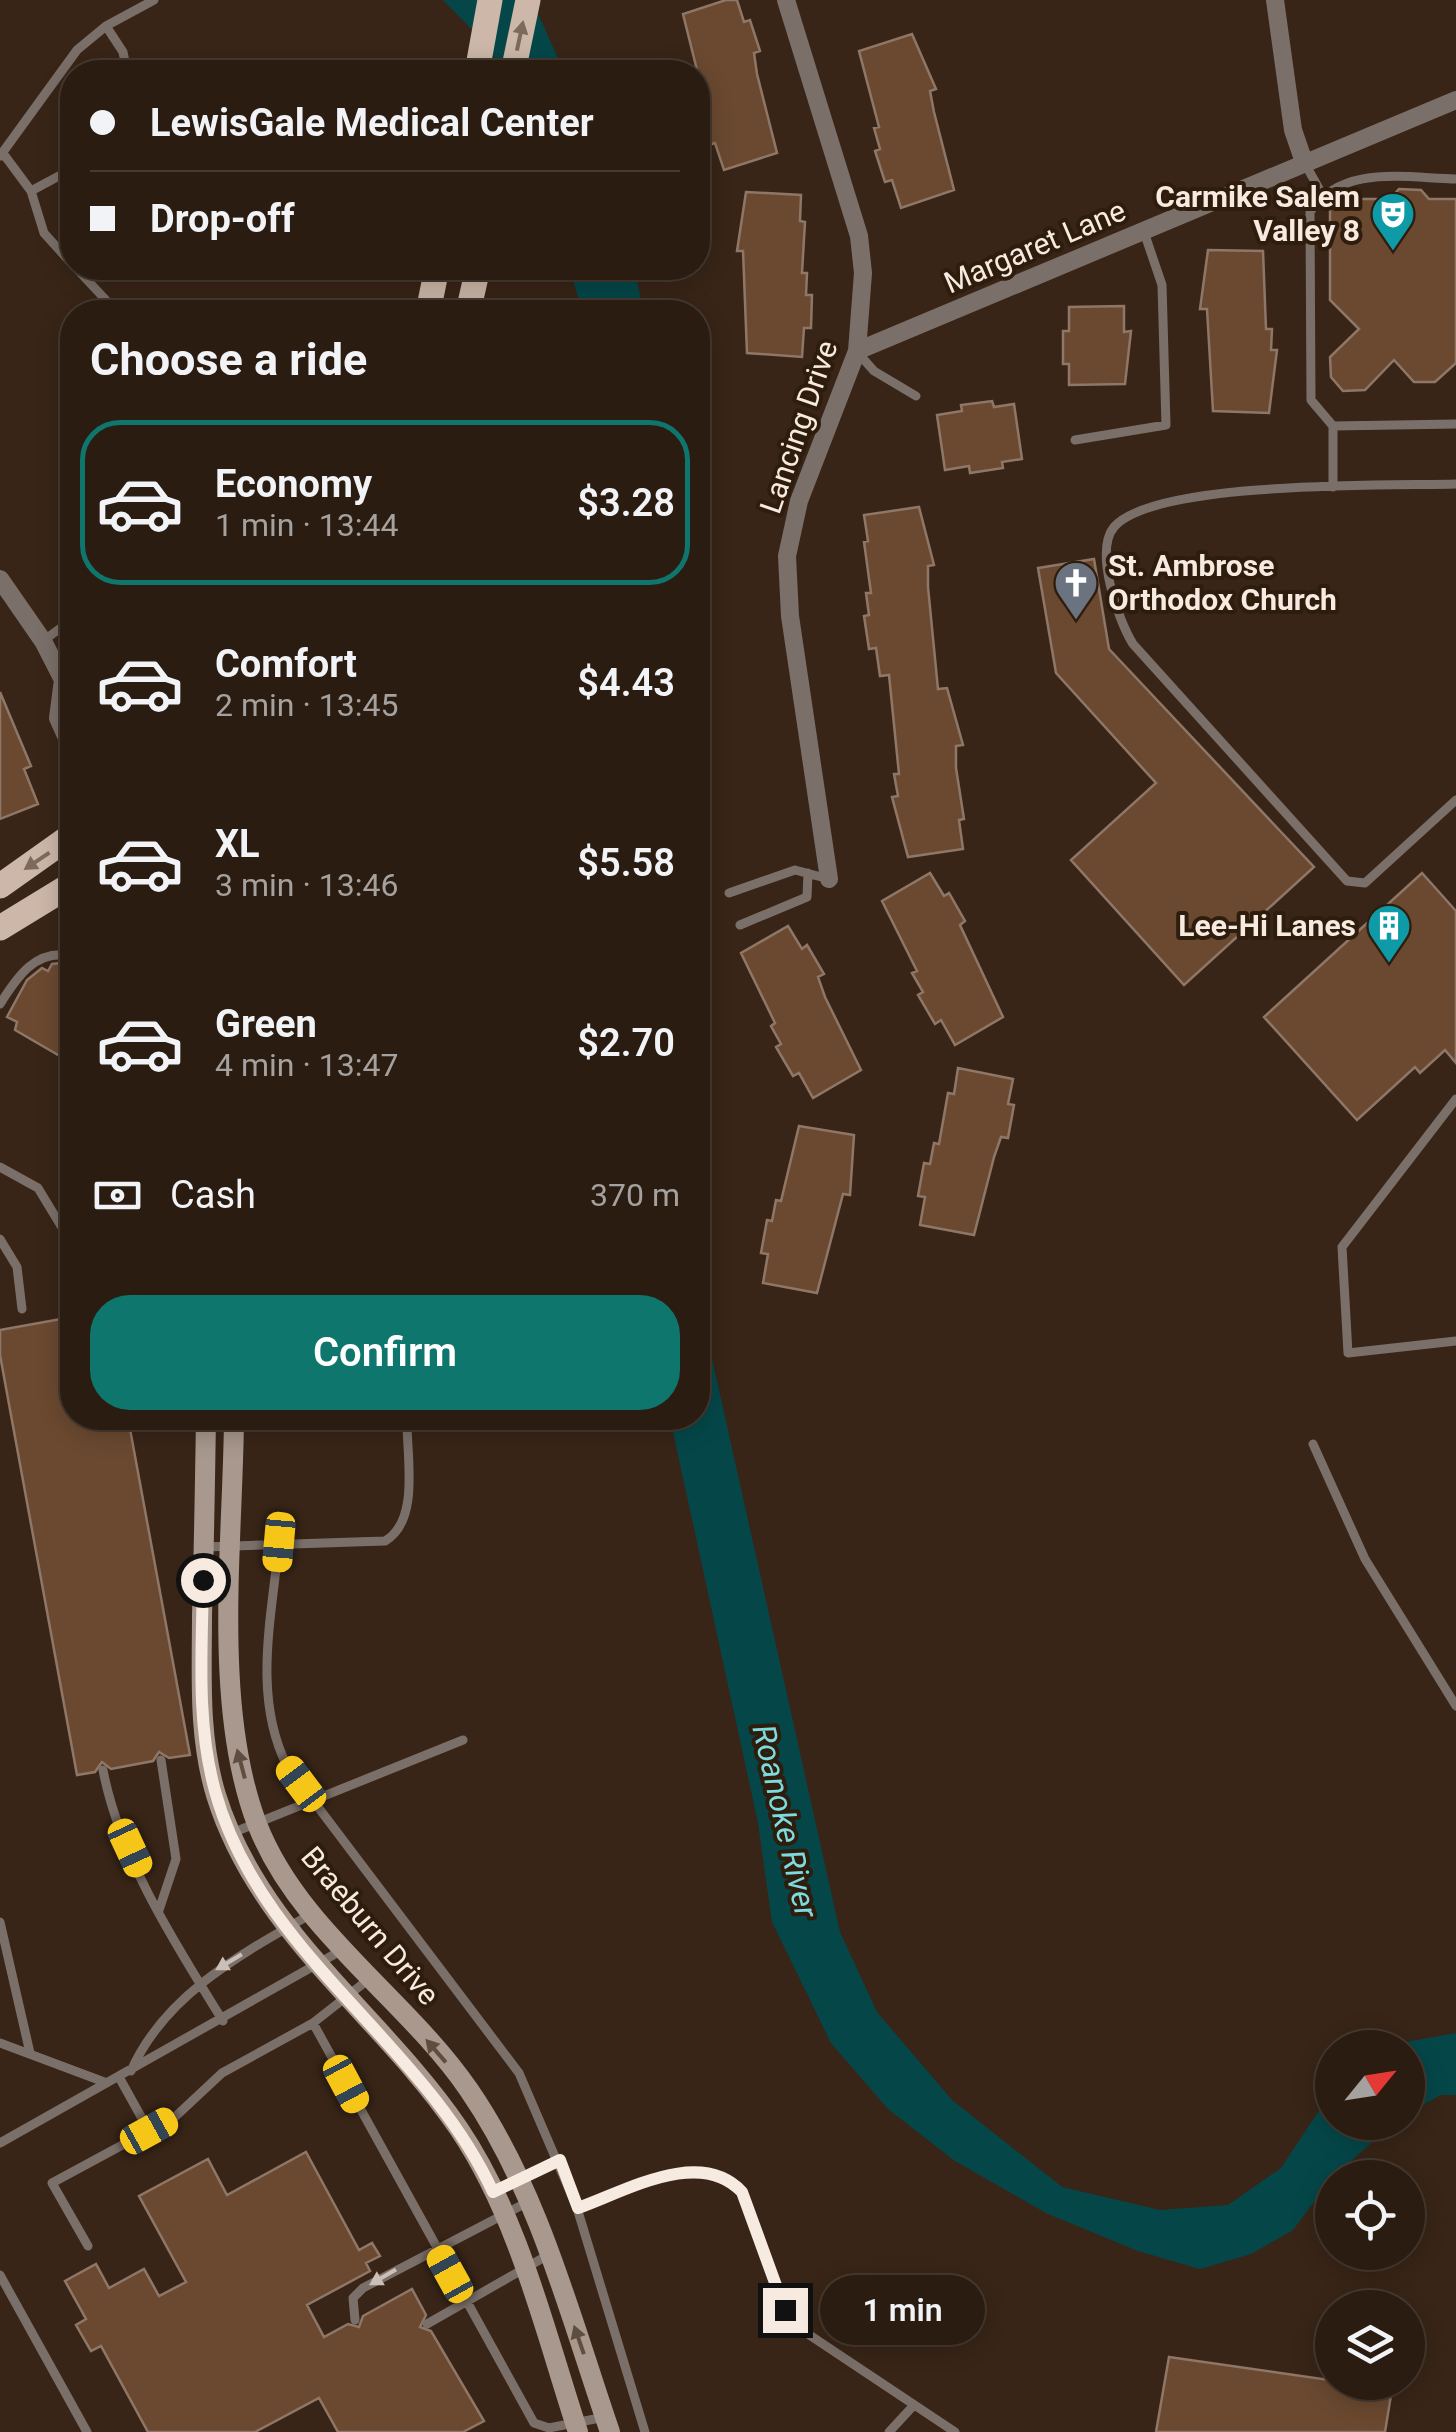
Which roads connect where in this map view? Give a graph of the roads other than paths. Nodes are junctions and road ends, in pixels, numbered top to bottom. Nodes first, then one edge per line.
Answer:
1 (154, 0) edge
2 (490, 0) edge
3 (528, 0) edge
4 (786, 0) edge
5 (1274, 0) edge
6 (106, 26) junction
7 (70, 60) edge
8 (125, 60) edge
9 (479, 60) edge
10 (516, 60) edge
11 (60, 74) edge
12 (1456, 100) edge
13 (2, 156) edge
14 (1304, 162) junction
15 (60, 175) edge
16 (1456, 179) edge
17 (31, 191) junction
18 (1322, 194) junction
19 (1144, 232) junction
20 (60, 251) edge
21 (87, 280) edge
22 (106, 300) edge
23 (857, 351) junction
24 (916, 396) dead end
25 (1456, 424) edge
26 (1334, 426) junction
27 (1075, 440) dead end
28 (1456, 484) edge
29 (1333, 488) junction
30 (0, 579) edge
31 (60, 631) edge
32 (43, 641) junction
33 (60, 670) edge
34 (1456, 800) edge
35 (60, 844) edge
36 (808, 873) junction
37 (829, 879) joint
38 (0, 886) edge
39 (60, 891) edge
40 (729, 893) dead end
41 (740, 925) dead end
42 (0, 928) edge
43 (60, 955) edge
44 (0, 1004) edge
45 (1456, 1099) edge
46 (0, 1167) edge
47 (60, 1224) edge
48 (0, 1239) edge
49 (22, 1309) dead end
50 (1456, 1340) edge
51 (206, 1430) edge
52 (234, 1430) edge
53 (407, 1430) edge
54 (1313, 1444) dead end
55 (279, 1542) junction
56 (232, 1546) junction
57 (204, 1548) junction
58 (1456, 1706) edge
59 (463, 1740) dead end
60 (161, 1760) dead end
61 (103, 1770) dead end
62 (314, 1802) junction
63 (257, 1824) junction
64 (230, 1834) junction
65 (159, 1910) junction
66 (313, 1913) junction
67 (0, 1922) edge
68 (287, 1928) junction
69 (345, 1948) junction
70 (317, 1965) junction
71 (371, 1977) junction
72 (200, 1984) junction
73 (346, 1997) junction
74 (222, 2021) junction
75 (313, 2023) junction
76 (0, 2043) edge
77 (30, 2053) junction
78 (131, 2071) junction
79 (119, 2077) junction
80 (107, 2083) junction
81 (149, 2131) junction
82 (0, 2143) edge
83 (560, 2160) junction
84 (519, 2179) junction
85 (493, 2192) junction
86 (529, 2201) junction
87 (578, 2208) junction
88 (503, 2214) junction
89 (88, 2246) dead end
90 (434, 2247) junction
91 (550, 2254) junction
92 (523, 2268) junction
93 (0, 2275) edge
94 (465, 2302) junction
95 (355, 2320) dead end
96 (427, 2324) dead end
97 (914, 2405) junction
98 (608, 2425) edge
99 (576, 2429) edge
100 (87, 2432) edge
101 (645, 2432) edge
102 (890, 2432) edge
103 (955, 2432) edge

1 - 6 lane
2 - 9 main road
10 -> 3 main road
4 - 23 street, Lancing Drive
5 - 14 street
6 - 7 lane
6 - 8 lane
11 - 13 lane
12 - 14 street, Margaret Lane
13 - 17 lane
14 - 18 lane
14 - 19 street, Margaret Lane
15 - 17 lane
16 - 18 lane
17 - 20 lane
18 - 26 lane
19 - 23 street, Margaret Lane
19 - 27 lane
21 - 22 lane
23 - 24 lane
23 - 37 street, Lancing Drive
25 - 26 lane
26 - 29 lane
28 - 29 lane
29 - 34 lane
30 - 32 street
31 - 32 lane
32 - 33 street
35 -> 38 main road
36 - 37 lane
36 - 40 lane
36 - 41 lane
39 - 42 main road
43 - 44 lane
45 - 50 lane
46 - 47 lane
48 - 49 lane
51 - 57 street, Braeburn Drive
52 - 56 street, Braeburn Drive
53 - 55 lane
54 - 58 lane
55 - 56 lane
55 - 62 lane
56 - 57 lane
63 -> 56 street, Braeburn Drive
57 - 64 street, Braeburn Drive
59 - 62 lane
60 - 65 lane
61 - 65 lane
62 - 63 lane
62 - 83 lane
63 - 64 lane
63 - 66 street, Braeburn Drive
64 - 68 street, Braeburn Drive
65 - 72 lane
66 - 68 lane
66 - 69 street, Braeburn Drive
67 - 77 lane
68 - 70 street, Braeburn Drive
68 -> 72 lane
69 - 70 lane
69 - 71 street, Braeburn Drive
70 - 73 street, Braeburn Drive
70 - 74 lane
71 - 73 lane
84 -> 71 street, Braeburn Drive
72 - 74 lane
72 - 78 lane
73 - 75 lane
73 - 85 street, Braeburn Drive
74 - 78 lane
75 - 81 lane
75 - 90 lane
76 - 77 lane
77 - 80 lane
78 - 79 lane
79 - 80 lane
79 - 81 lane
80 - 82 lane
81 - 89 lane
83 - 84 lane
83 - 87 lane
84 - 85 lane
84 - 86 street, Braeburn Drive
85 - 88 street, Braeburn Drive
86 - 88 lane
86 - 91 street, Braeburn Drive
87 - 97 lane
87 - 101 lane
88 - 90 lane
88 - 92 street, Braeburn Drive
90 - 94 lane
90 -> 95 lane
91 - 92 lane
98 -> 91 street, Braeburn Drive
92 - 94 lane
92 - 99 street, Braeburn Drive
93 - 100 lane
94 - 96 lane
94 - 99 lane
97 - 102 lane
97 - 103 lane
98 - 99 lane

